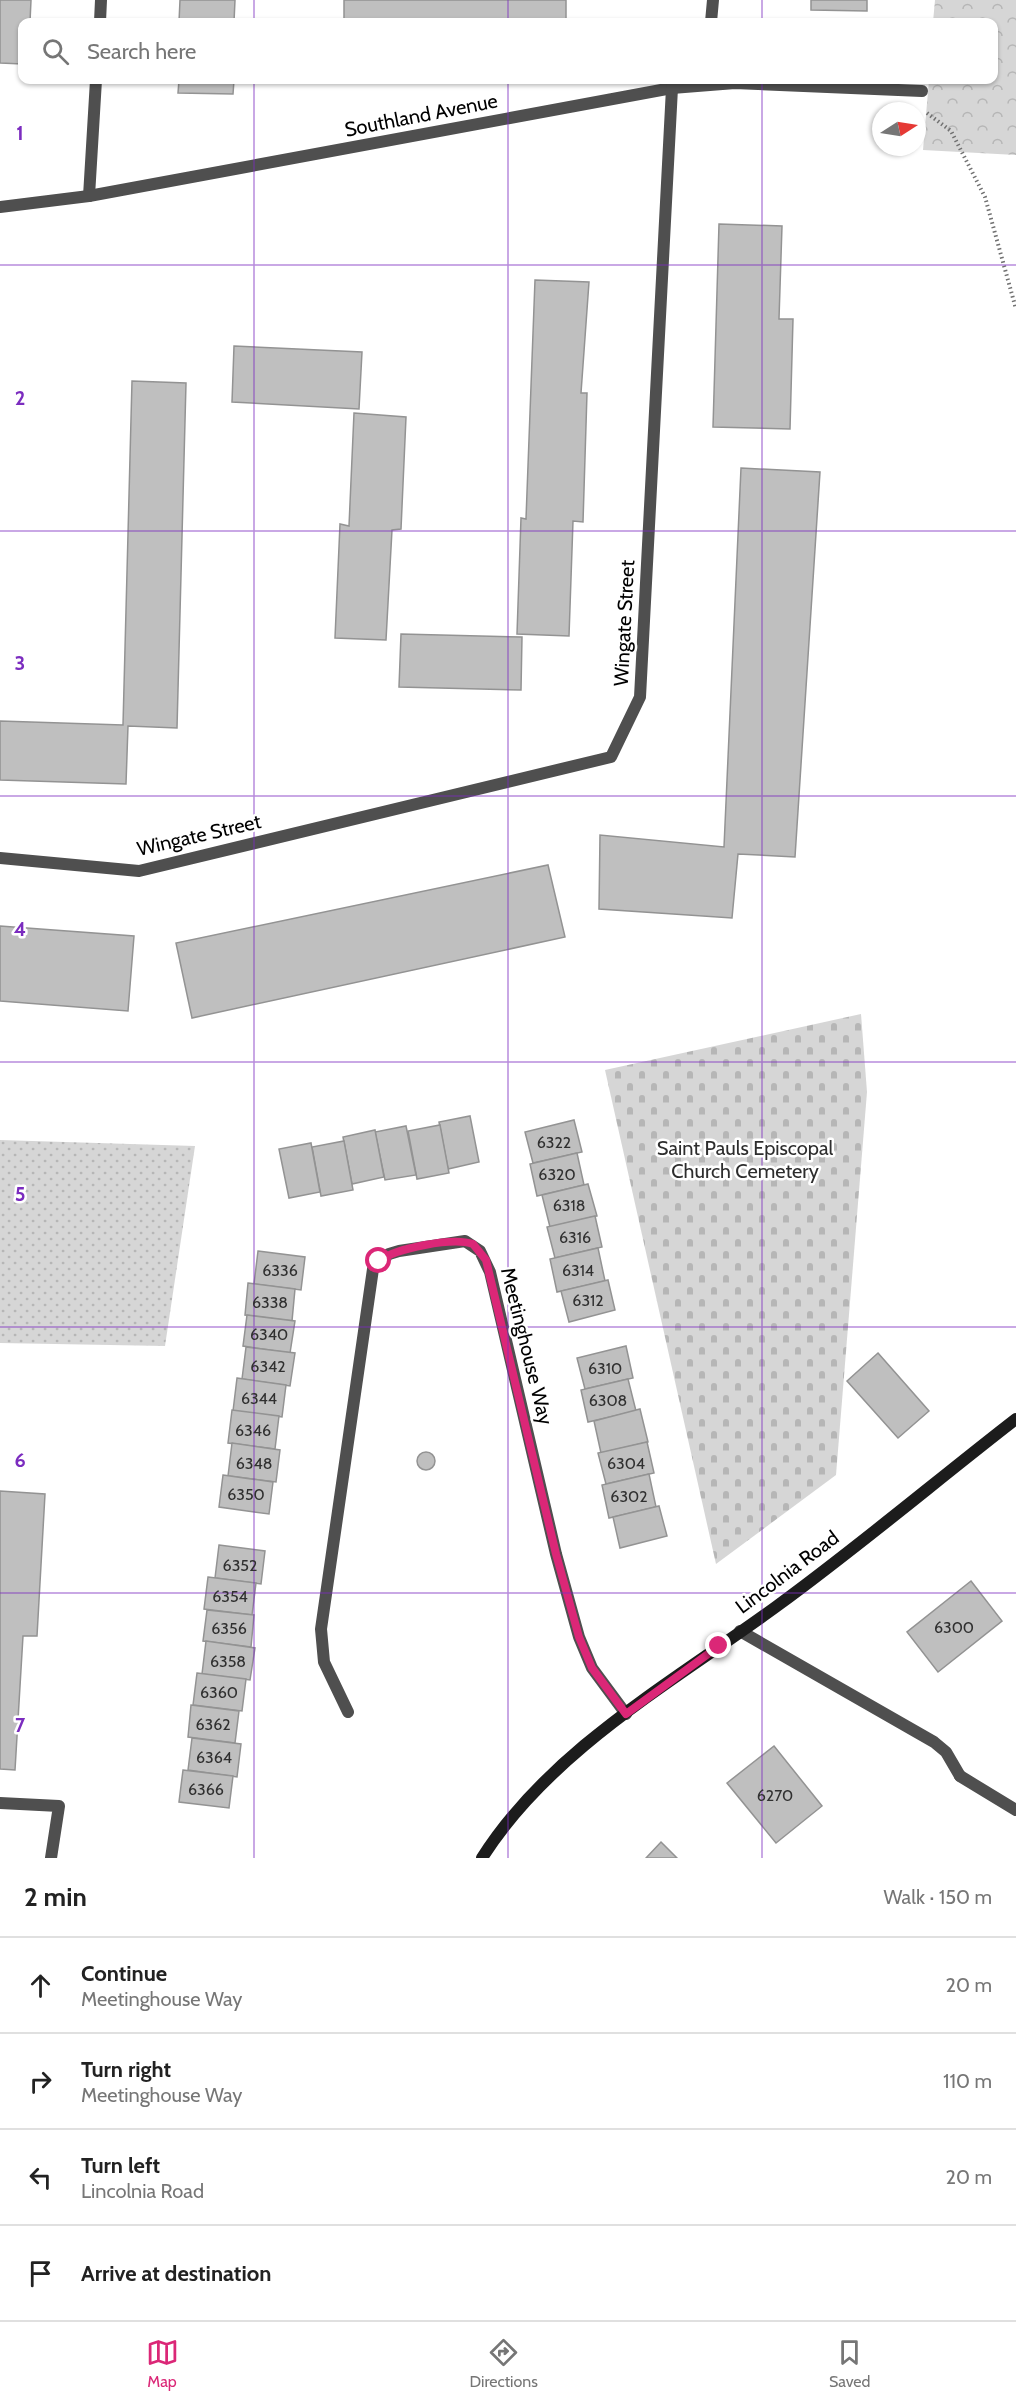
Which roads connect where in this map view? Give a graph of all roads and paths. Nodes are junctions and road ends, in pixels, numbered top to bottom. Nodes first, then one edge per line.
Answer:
1 (101, 0) edge
2 (713, 0) edge
3 (100, 18) edge
4 (711, 18) edge
5 (96, 84) edge
6 (676, 84) edge
7 (758, 84) edge
8 (895, 90) junction
9 (922, 91) dead end
10 (89, 196) junction
11 (0, 207) edge
12 (1016, 309) edge
13 (0, 858) edge
14 (1016, 1419) edge
15 (740, 1631) junction
16 (348, 1712) dead end
17 (626, 1714) junction
18 (0, 1803) edge
19 (1016, 1810) edge
20 (51, 1858) edge
21 (482, 1858) edge

1 - 3 street
2 - 4 street
5 - 10 street
6 - 10 street, Southland Avenue
6 - 13 street, Wingate Street
7 - 8 street, Southland Avenue
8 - 9 street, Southland Avenue
8 - 12 path
10 - 11 street, Southland Avenue
14 - 15 main road, Lincolnia Road
15 - 17 main road, Lincolnia Road
15 - 19 street
16 - 17 street, Meetinghouse Way
17 - 21 main road, Lincolnia Road
18 - 20 street

